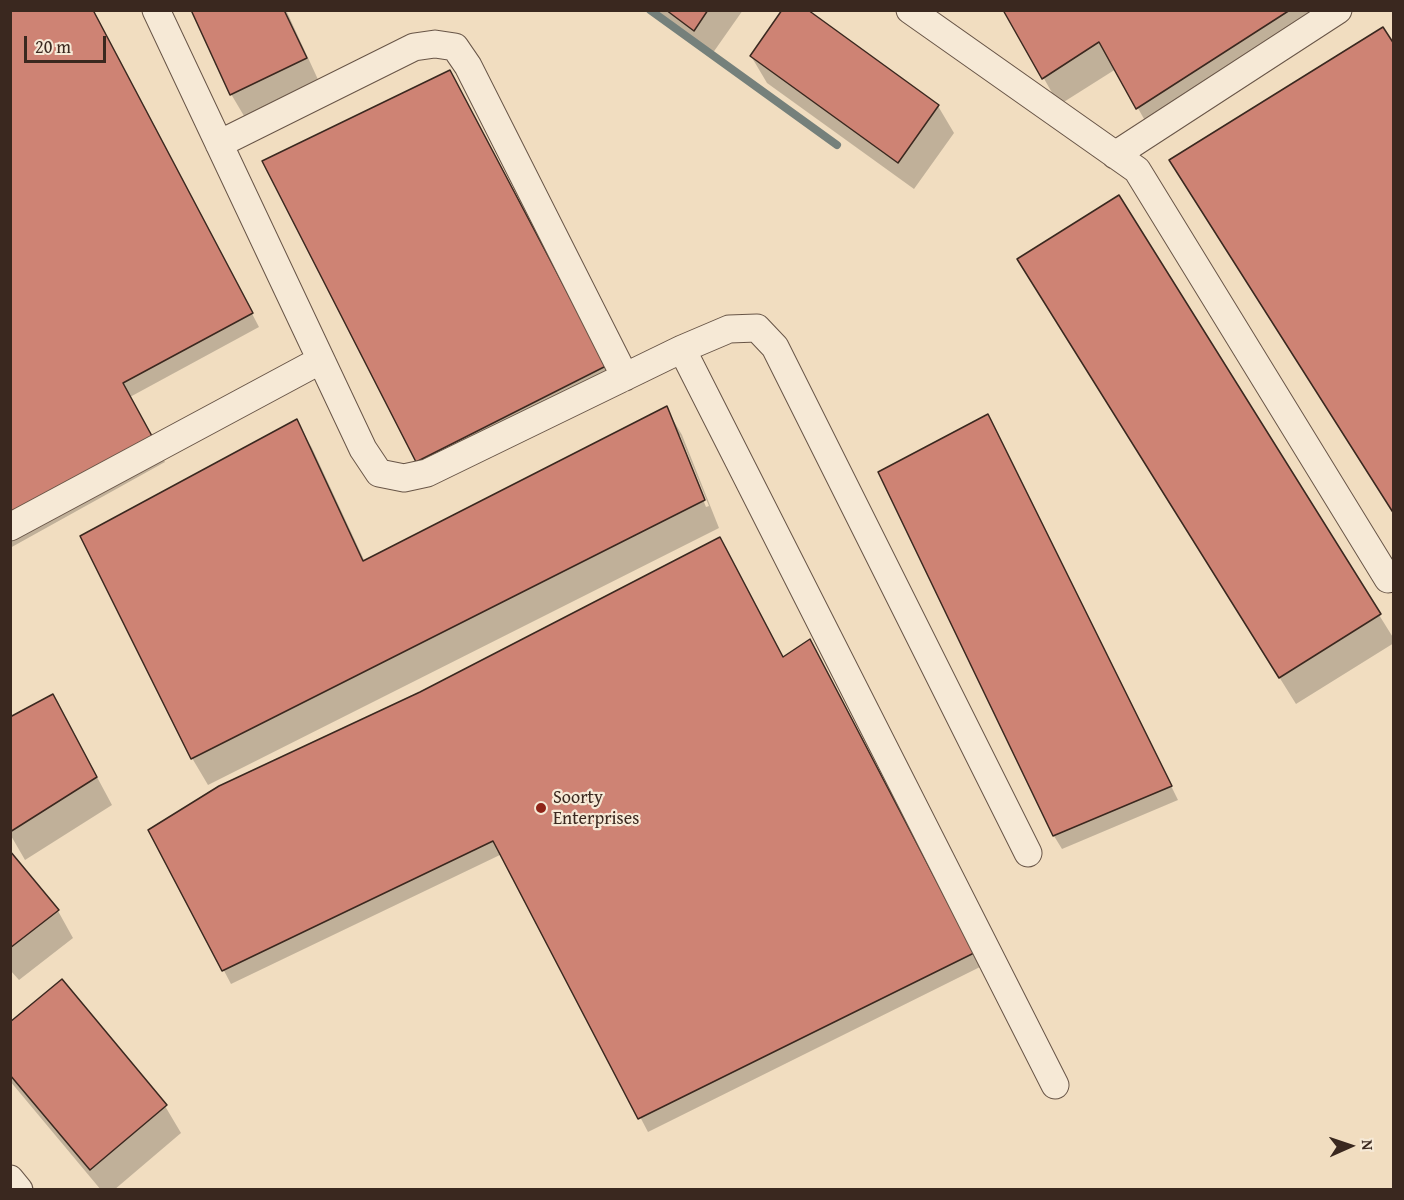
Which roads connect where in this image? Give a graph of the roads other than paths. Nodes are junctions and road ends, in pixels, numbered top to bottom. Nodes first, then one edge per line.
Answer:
1 (156, 10) edge
2 (910, 10) edge
3 (1338, 10) edge
4 (219, 144) junction
5 (1115, 154) junction
6 (682, 349) junction
7 (321, 360) junction
8 (625, 377) junction
9 (10, 526) edge
10 (1388, 579) dead end
11 (1028, 853) dead end
12 (1055, 1085) dead end
13 (10, 1179) edge
14 (19, 1190) edge

1 - 4 street
2 - 5 street
3 - 5 street
4 - 7 street
4 - 8 street
5 - 10 street
6 - 8 street
6 - 11 street
6 - 12 street
7 - 8 street
7 - 9 street
13 - 14 street

